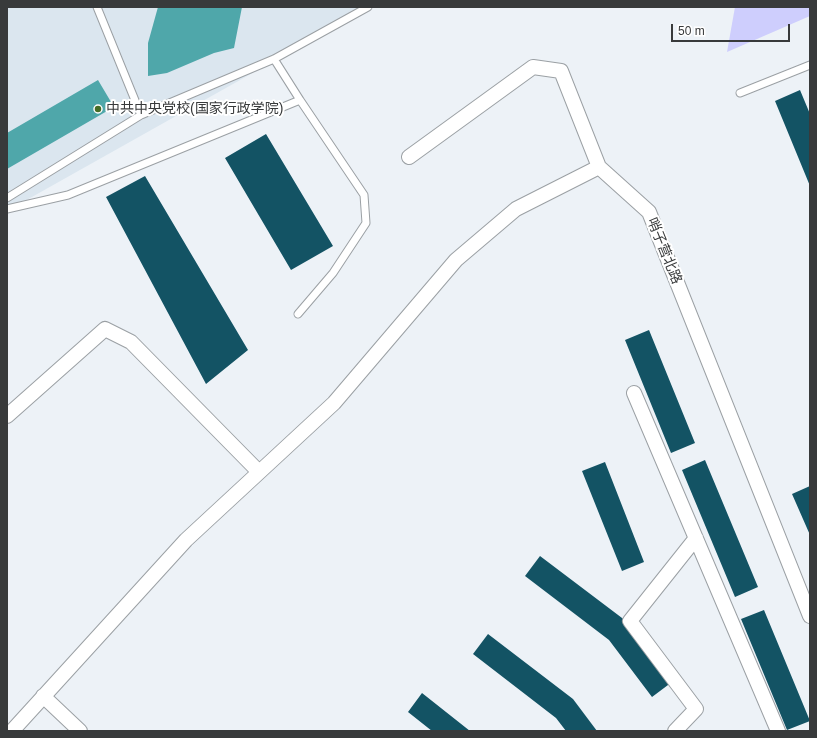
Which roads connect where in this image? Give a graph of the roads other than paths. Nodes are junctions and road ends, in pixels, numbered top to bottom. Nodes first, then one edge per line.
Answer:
1 (97, 7) edge
2 (368, 7) edge
3 (274, 59) junction
4 (810, 65) edge
5 (740, 93) dead end
6 (300, 100) junction
7 (140, 115) junction
8 (409, 157) dead end
9 (599, 167) junction
10 (7, 198) edge
11 (7, 209) edge
12 (298, 314) dead end
13 (634, 393) dead end
14 (7, 416) edge
15 (259, 472) junction
16 (696, 538) junction
17 (810, 616) edge
18 (43, 696) junction
19 (12, 731) edge
20 (80, 731) edge
21 (676, 731) edge
22 (778, 731) edge

1 - 7 lane
2 - 3 lane
3 - 6 lane
3 - 7 lane
4 - 5 lane
6 - 11 lane
6 - 12 lane
7 - 10 lane
8 - 9 street, 哨子营北路
9 - 15 street
9 - 17 street, 哨子营北路
13 - 16 street
14 - 15 street
15 - 18 street
16 - 21 street
16 - 22 street
18 - 19 street
18 - 20 street

